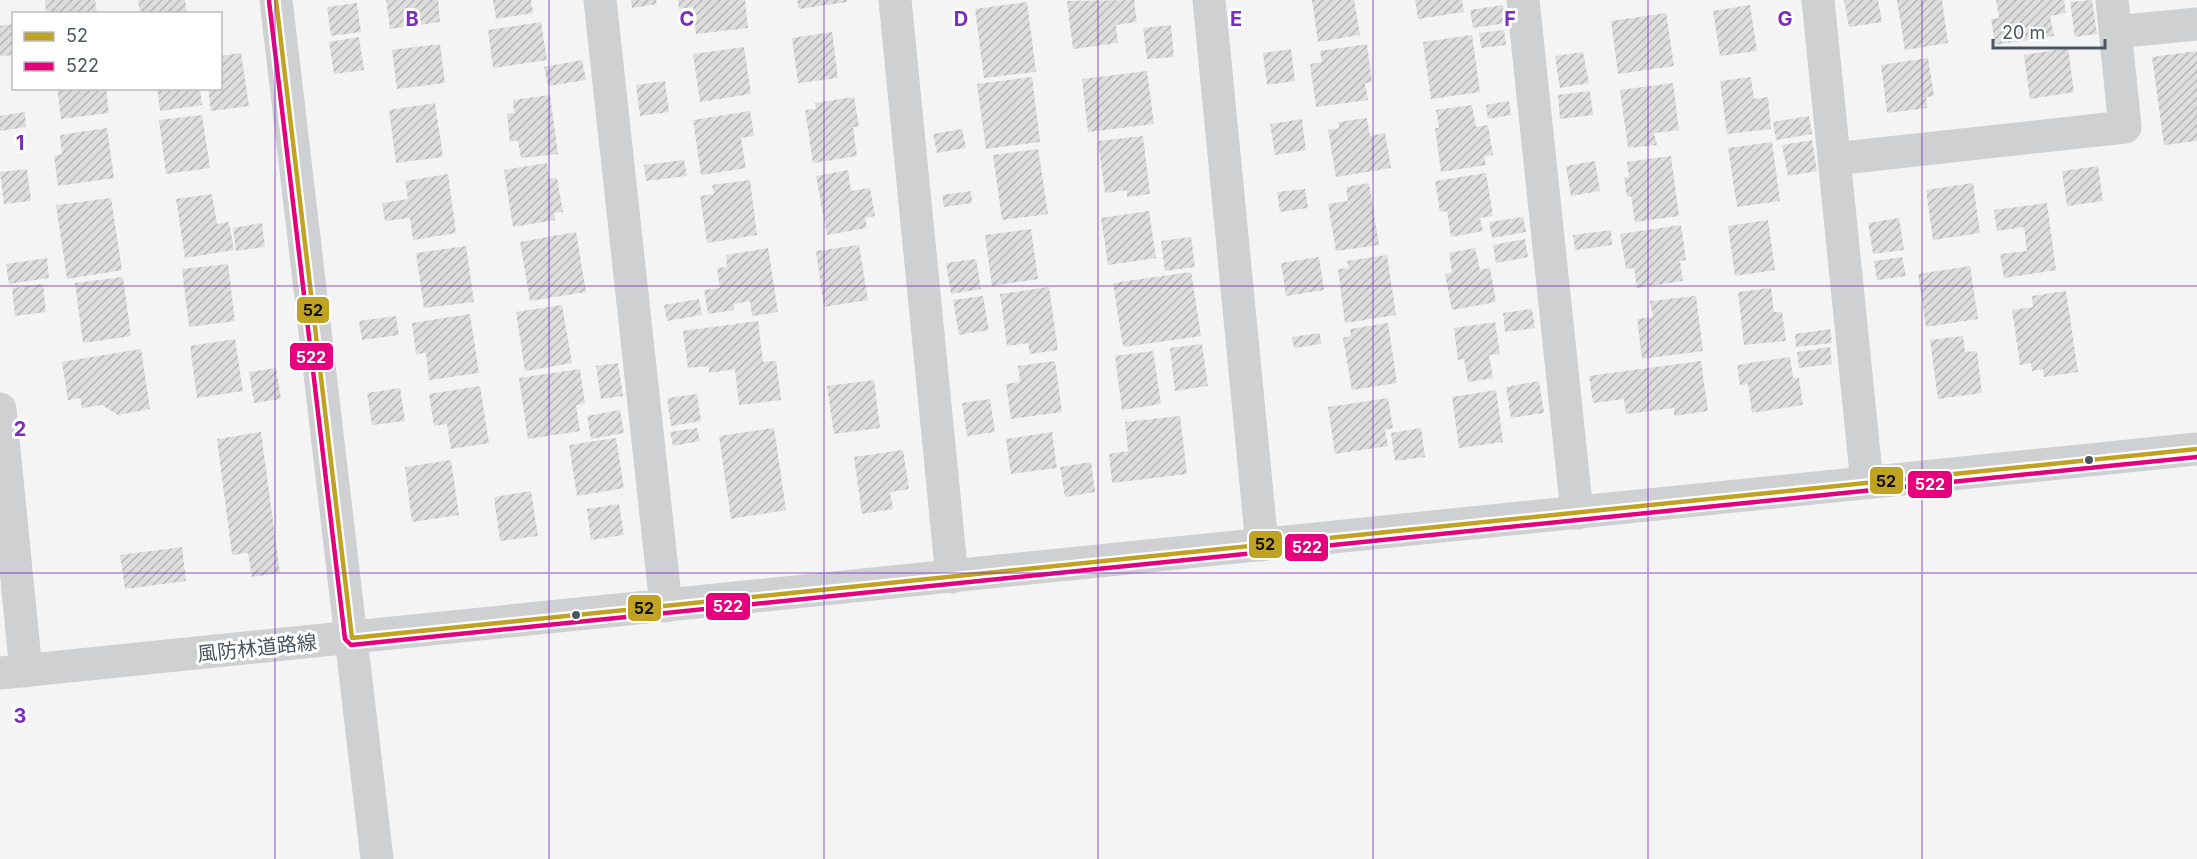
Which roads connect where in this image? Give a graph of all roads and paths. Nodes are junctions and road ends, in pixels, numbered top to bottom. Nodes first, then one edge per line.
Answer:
1 (276, 0) edge
2 (600, 0) edge
3 (895, 0) edge
4 (1209, 0) edge
5 (1523, 0) edge
6 (1818, 0) edge
7 (2112, 0) edge
8 (2197, 24) edge
9 (2115, 32) junction
10 (1834, 159) junction
11 (0, 409) edge
12 (2197, 449) edge
13 (1867, 483) junction
14 (1577, 513) junction
15 (1262, 545) junction
16 (952, 577) junction
17 (666, 606) junction
18 (352, 638) junction
19 (13, 672) edge
20 (377, 859) edge

1 - 18 street
2 - 17 street
3 - 16 street
4 - 15 street
5 - 14 street
6 - 10 street
7 - 9 street
8 - 9 street
9 - 10 street
10 - 13 street
11 - 19 street
12 - 13 street, 風防林道路線
13 - 14 street, 風防林道路線
14 - 15 street, 風防林道路線
15 - 16 street, 風防林道路線
16 - 17 street, 風防林道路線
17 - 18 street, 風防林道路線
18 - 19 street, 風防林道路線
18 - 20 street

